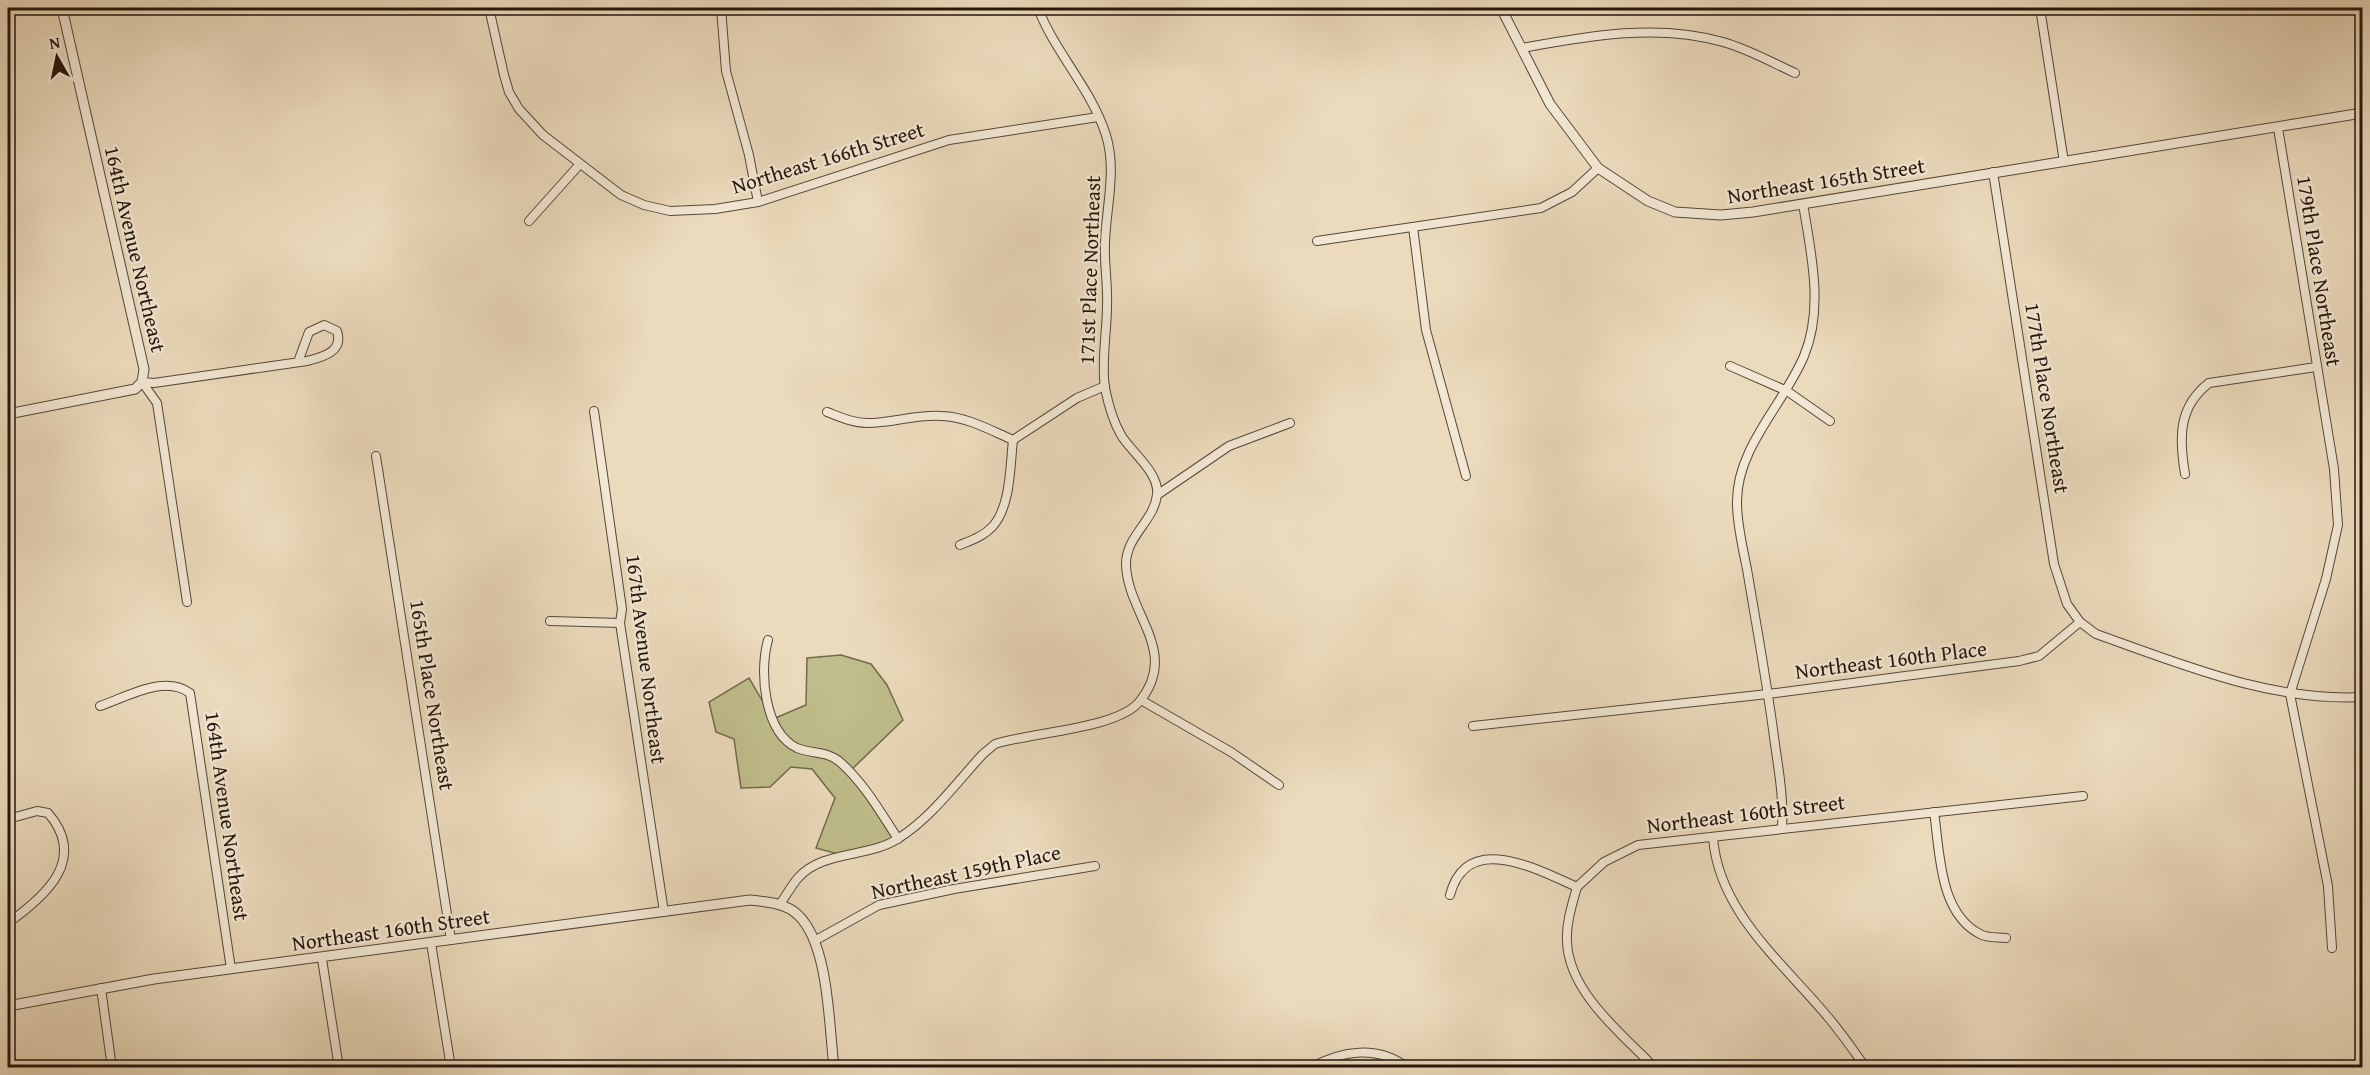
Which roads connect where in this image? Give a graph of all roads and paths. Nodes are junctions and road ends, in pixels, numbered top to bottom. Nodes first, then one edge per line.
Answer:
1 (62, 8) edge
2 (489, 8) edge
3 (720, 8) edge
4 (1038, 8) edge
5 (1501, 8) edge
6 (2040, 8) edge
7 (1522, 48) junction
8 (1795, 73) dead end
9 (2362, 113) edge
10 (1098, 117) junction
11 (2278, 128) junction
12 (2064, 162) junction
13 (580, 165) junction
14 (1598, 168) junction
15 (1994, 172) junction
16 (758, 202) junction
17 (1803, 204) junction
18 (529, 221) dead end
19 (1413, 227) junction
20 (1317, 241) dead end
21 (298, 362) junction
22 (1730, 366) dead end
23 (2316, 367) junction
24 (142, 382) junction
25 (1105, 387) junction
26 (1787, 391) junction
27 (594, 411) dead end
28 (827, 412) dead end
29 (8, 414) edge
30 (1830, 421) dead end
31 (1290, 423) dead end
32 (1013, 440) junction
33 (376, 456) dead end
34 (2185, 474) dead end
35 (1466, 476) dead end
36 (1157, 495) junction
37 (960, 545) dead end
38 (187, 602) dead end
39 (550, 621) dead end
40 (2080, 622) junction
41 (620, 623) junction
42 (768, 640) dead end
43 (1768, 694) junction
44 (2290, 694) junction
45 (2362, 697) edge
46 (1141, 700) junction
47 (100, 706) dead end
48 (1473, 726) dead end
49 (1279, 785) dead end
50 (2083, 796) dead end
51 (1934, 812) junction
52 (8, 819) edge
53 (1782, 827) junction
54 (1713, 837) junction
55 (898, 839) junction
56 (1095, 866) dead end
57 (1576, 887) junction
58 (1450, 894) dead end
59 (780, 904) junction
60 (664, 912) junction
61 (8, 924) edge
62 (2006, 938) dead end
63 (452, 940) junction
64 (816, 940) junction
65 (431, 943) junction
66 (2332, 948) dead end
67 (322, 959) junction
68 (231, 969) junction
69 (101, 988) junction
70 (8, 1006) edge
71 (1407, 1066) edge
72 (112, 1068) edge
73 (339, 1068) edge
74 (452, 1068) edge
75 (834, 1068) edge
76 (1310, 1068) edge
77 (1649, 1068) edge
78 (1866, 1068) edge

1 - 24 street, 164th Avenue Northeast
2 - 13 street
3 - 16 street
4 - 10 street, 171st Place Northeast
5 - 7 street, Northeast 165th Street
6 - 12 street
7 - 8 street
7 - 14 street, Northeast 165th Street
9 - 11 street, Northeast 165th Street
10 - 16 street, Northeast 166th Street
10 - 25 street, 171st Place Northeast
11 - 12 street, Northeast 165th Street
11 - 23 street, 179th Place Northeast
12 - 15 street, Northeast 165th Street
13 - 16 street, Northeast 166th Street
13 - 18 street
14 - 17 street, Northeast 165th Street
14 - 19 street
15 - 17 street, Northeast 165th Street
15 - 40 street, 177th Place Northeast
17 - 26 street
19 - 20 street
19 - 35 street
21 - 21 street
21 - 24 street
22 - 26 street
23 - 34 street
23 - 44 street, 179th Place Northeast
24 - 29 street
24 - 38 street, 164th Avenue Northeast
25 - 32 street
25 - 36 street, 171st Place Northeast
26 - 30 street
26 - 43 street
27 - 41 street, 167th Avenue Northeast
28 - 32 street
31 - 36 street
32 - 37 street
33 - 63 street, 165th Place Northeast
36 - 46 street
39 - 41 street
40 - 43 street, Northeast 160th Place
40 - 44 street
41 - 60 street, 167th Avenue Northeast
42 - 55 street
43 - 48 street, Northeast 160th Place
43 - 53 street
44 - 45 street
44 - 66 street, 179th Place Northeast
46 - 49 street
46 - 55 street
47 - 68 street, 164th Avenue Northeast
50 - 51 street, Northeast 160th Street
51 - 53 street, Northeast 160th Street
51 - 62 street
52 - 61 street
53 - 54 street, Northeast 160th Street
54 - 57 street, Northeast 160th Street
54 - 78 street
55 - 59 street
56 - 64 street, Northeast 159th Place
57 - 58 street
57 - 77 street
59 - 60 street, Northeast 160th Street
59 - 64 street
60 - 63 street, Northeast 160th Street
63 - 65 street, Northeast 160th Street
64 - 75 street
65 - 67 street, Northeast 160th Street
65 - 74 street
67 - 68 street, Northeast 160th Street
67 - 73 street
68 - 69 street, Northeast 160th Street
69 - 70 street, Northeast 160th Street
69 - 72 street
71 - 76 street

